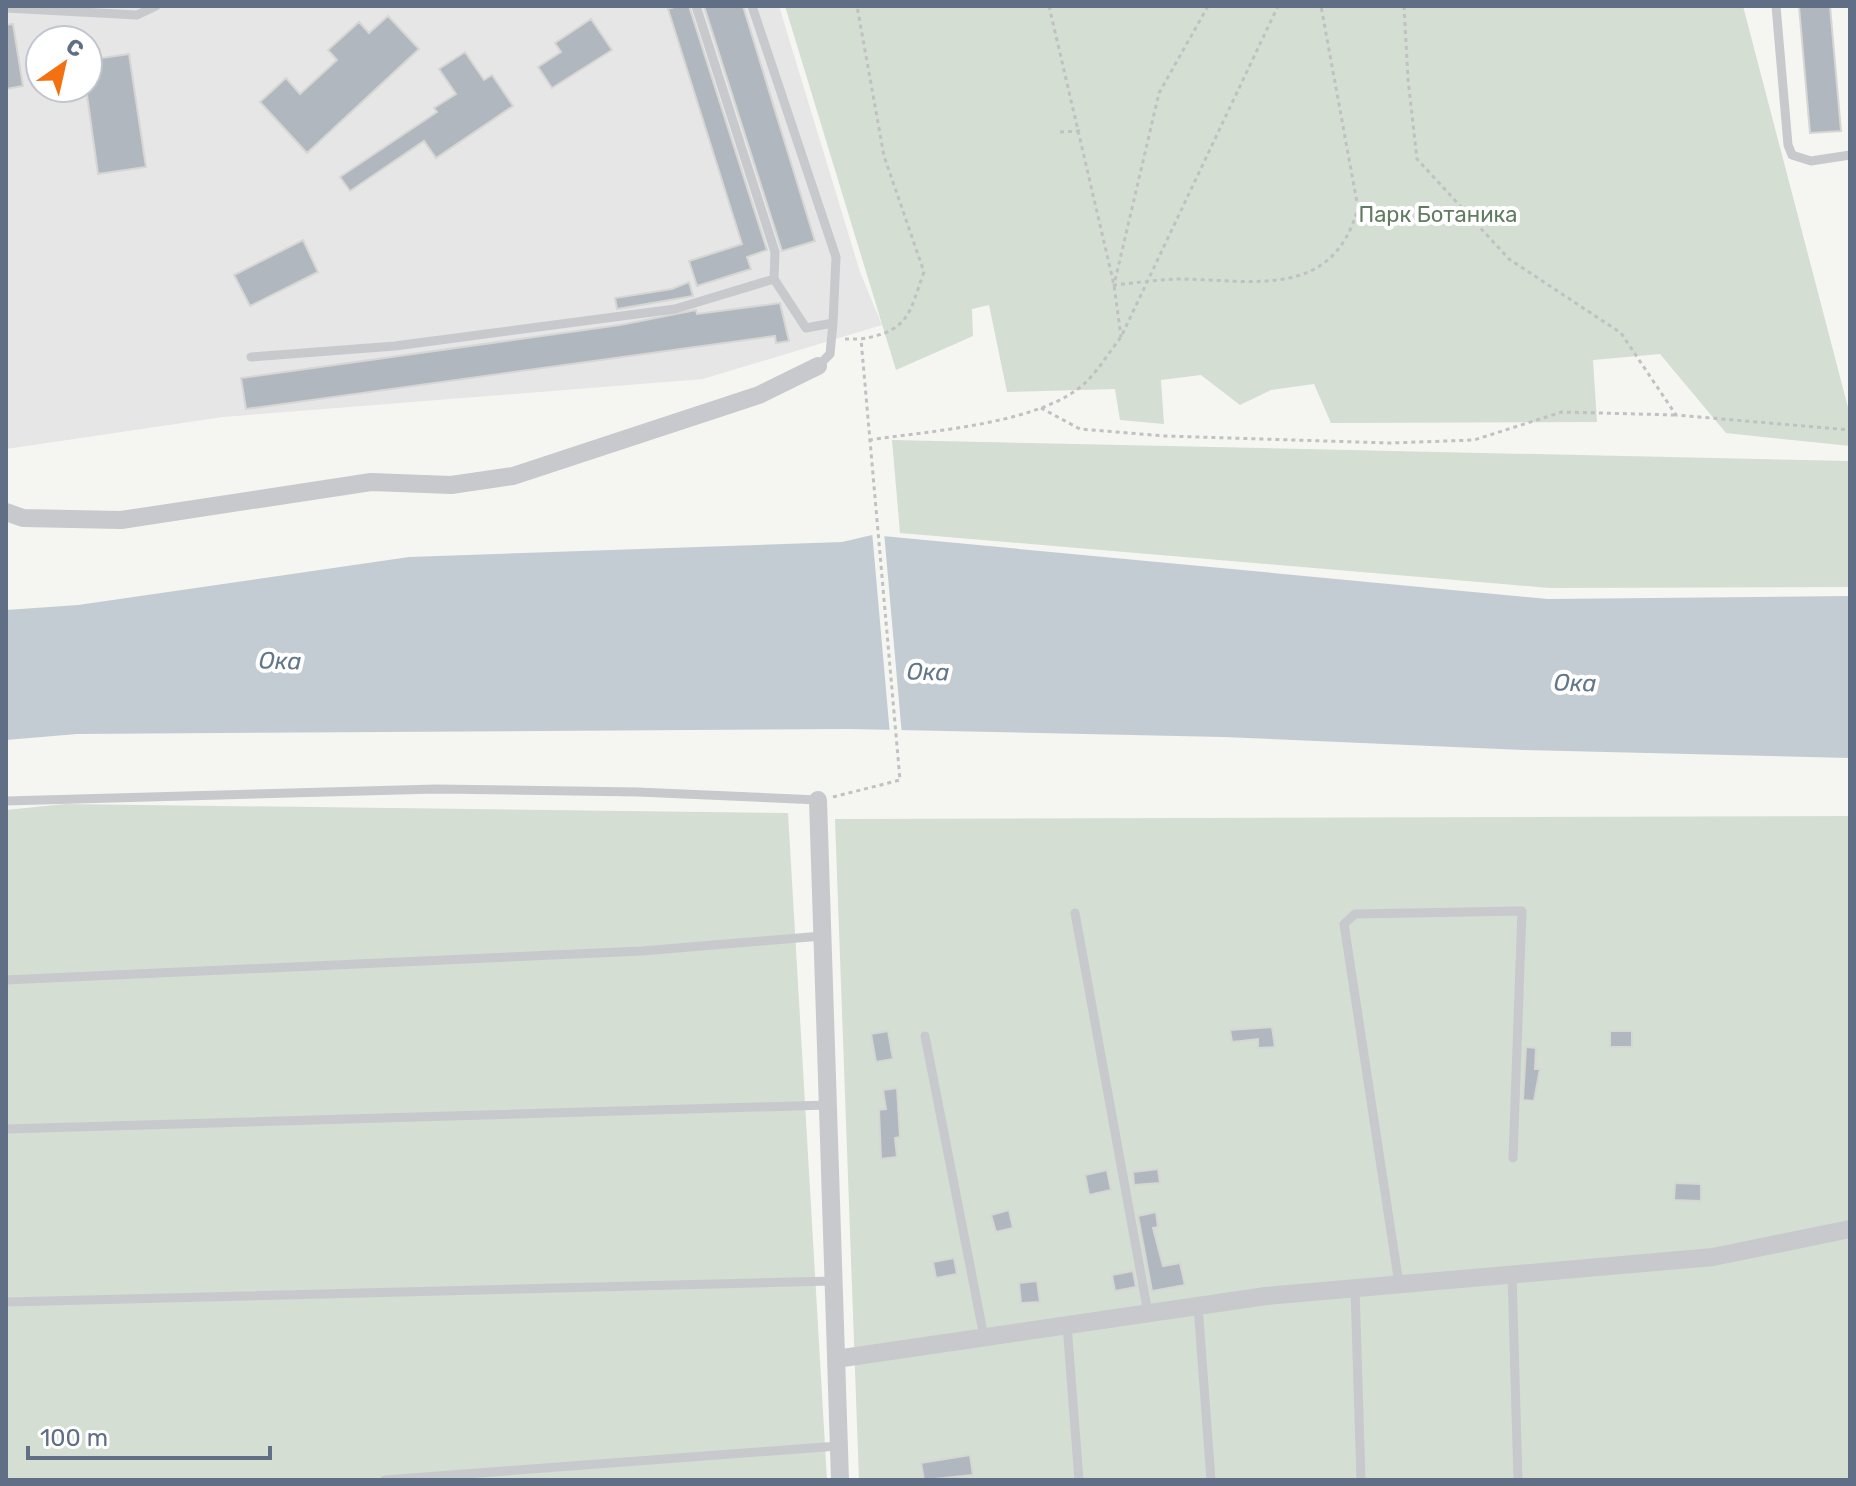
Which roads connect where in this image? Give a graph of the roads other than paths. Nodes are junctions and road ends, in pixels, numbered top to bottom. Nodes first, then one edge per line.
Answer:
1 (156, 6) edge
2 (696, 6) edge
3 (752, 6) edge
4 (1776, 6) edge
5 (6, 8) edge
6 (1850, 155) edge
7 (774, 279) junction
8 (833, 323) junction
9 (251, 357) dead end
10 (818, 366) joint
11 (6, 512) edge
12 (818, 800) joint
13 (6, 801) edge
14 (1075, 913) dead end
15 (822, 936) junction
16 (6, 980) edge
17 (925, 1036) dead end
18 (827, 1105) junction
19 (6, 1129) edge
20 (1513, 1158) dead end
21 (1850, 1229) edge
22 (1512, 1274) junction
23 (833, 1281) junction
24 (1399, 1284) junction
25 (1355, 1288) junction
26 (6, 1302) edge
27 (1198, 1306) junction
28 (1148, 1313) junction
29 (1067, 1325) junction
30 (984, 1337) junction
31 (836, 1359) junction
32 (838, 1446) junction
33 (385, 1480) edge
34 (840, 1480) edge
35 (1079, 1480) edge
36 (1211, 1480) edge
37 (1361, 1480) edge
38 (1518, 1480) edge

1 - 5 lane
2 - 7 lane
3 - 8 lane
4 - 6 lane
7 - 8 lane
7 - 9 lane
8 - 10 lane
10 - 11 street
12 - 13 lane
12 - 15 street
14 - 28 lane
15 - 16 lane
15 - 18 street
17 - 30 lane
18 - 19 lane
18 - 23 street
20 - 24 lane
21 - 22 street
22 - 24 street
22 - 38 lane
23 - 26 lane
23 - 31 street
24 - 25 street
25 - 27 street
25 - 37 lane
27 - 28 street
27 - 36 lane
28 - 29 street
29 - 30 street
29 - 35 lane
30 - 31 street
31 - 32 street
32 - 33 lane
32 - 34 street

